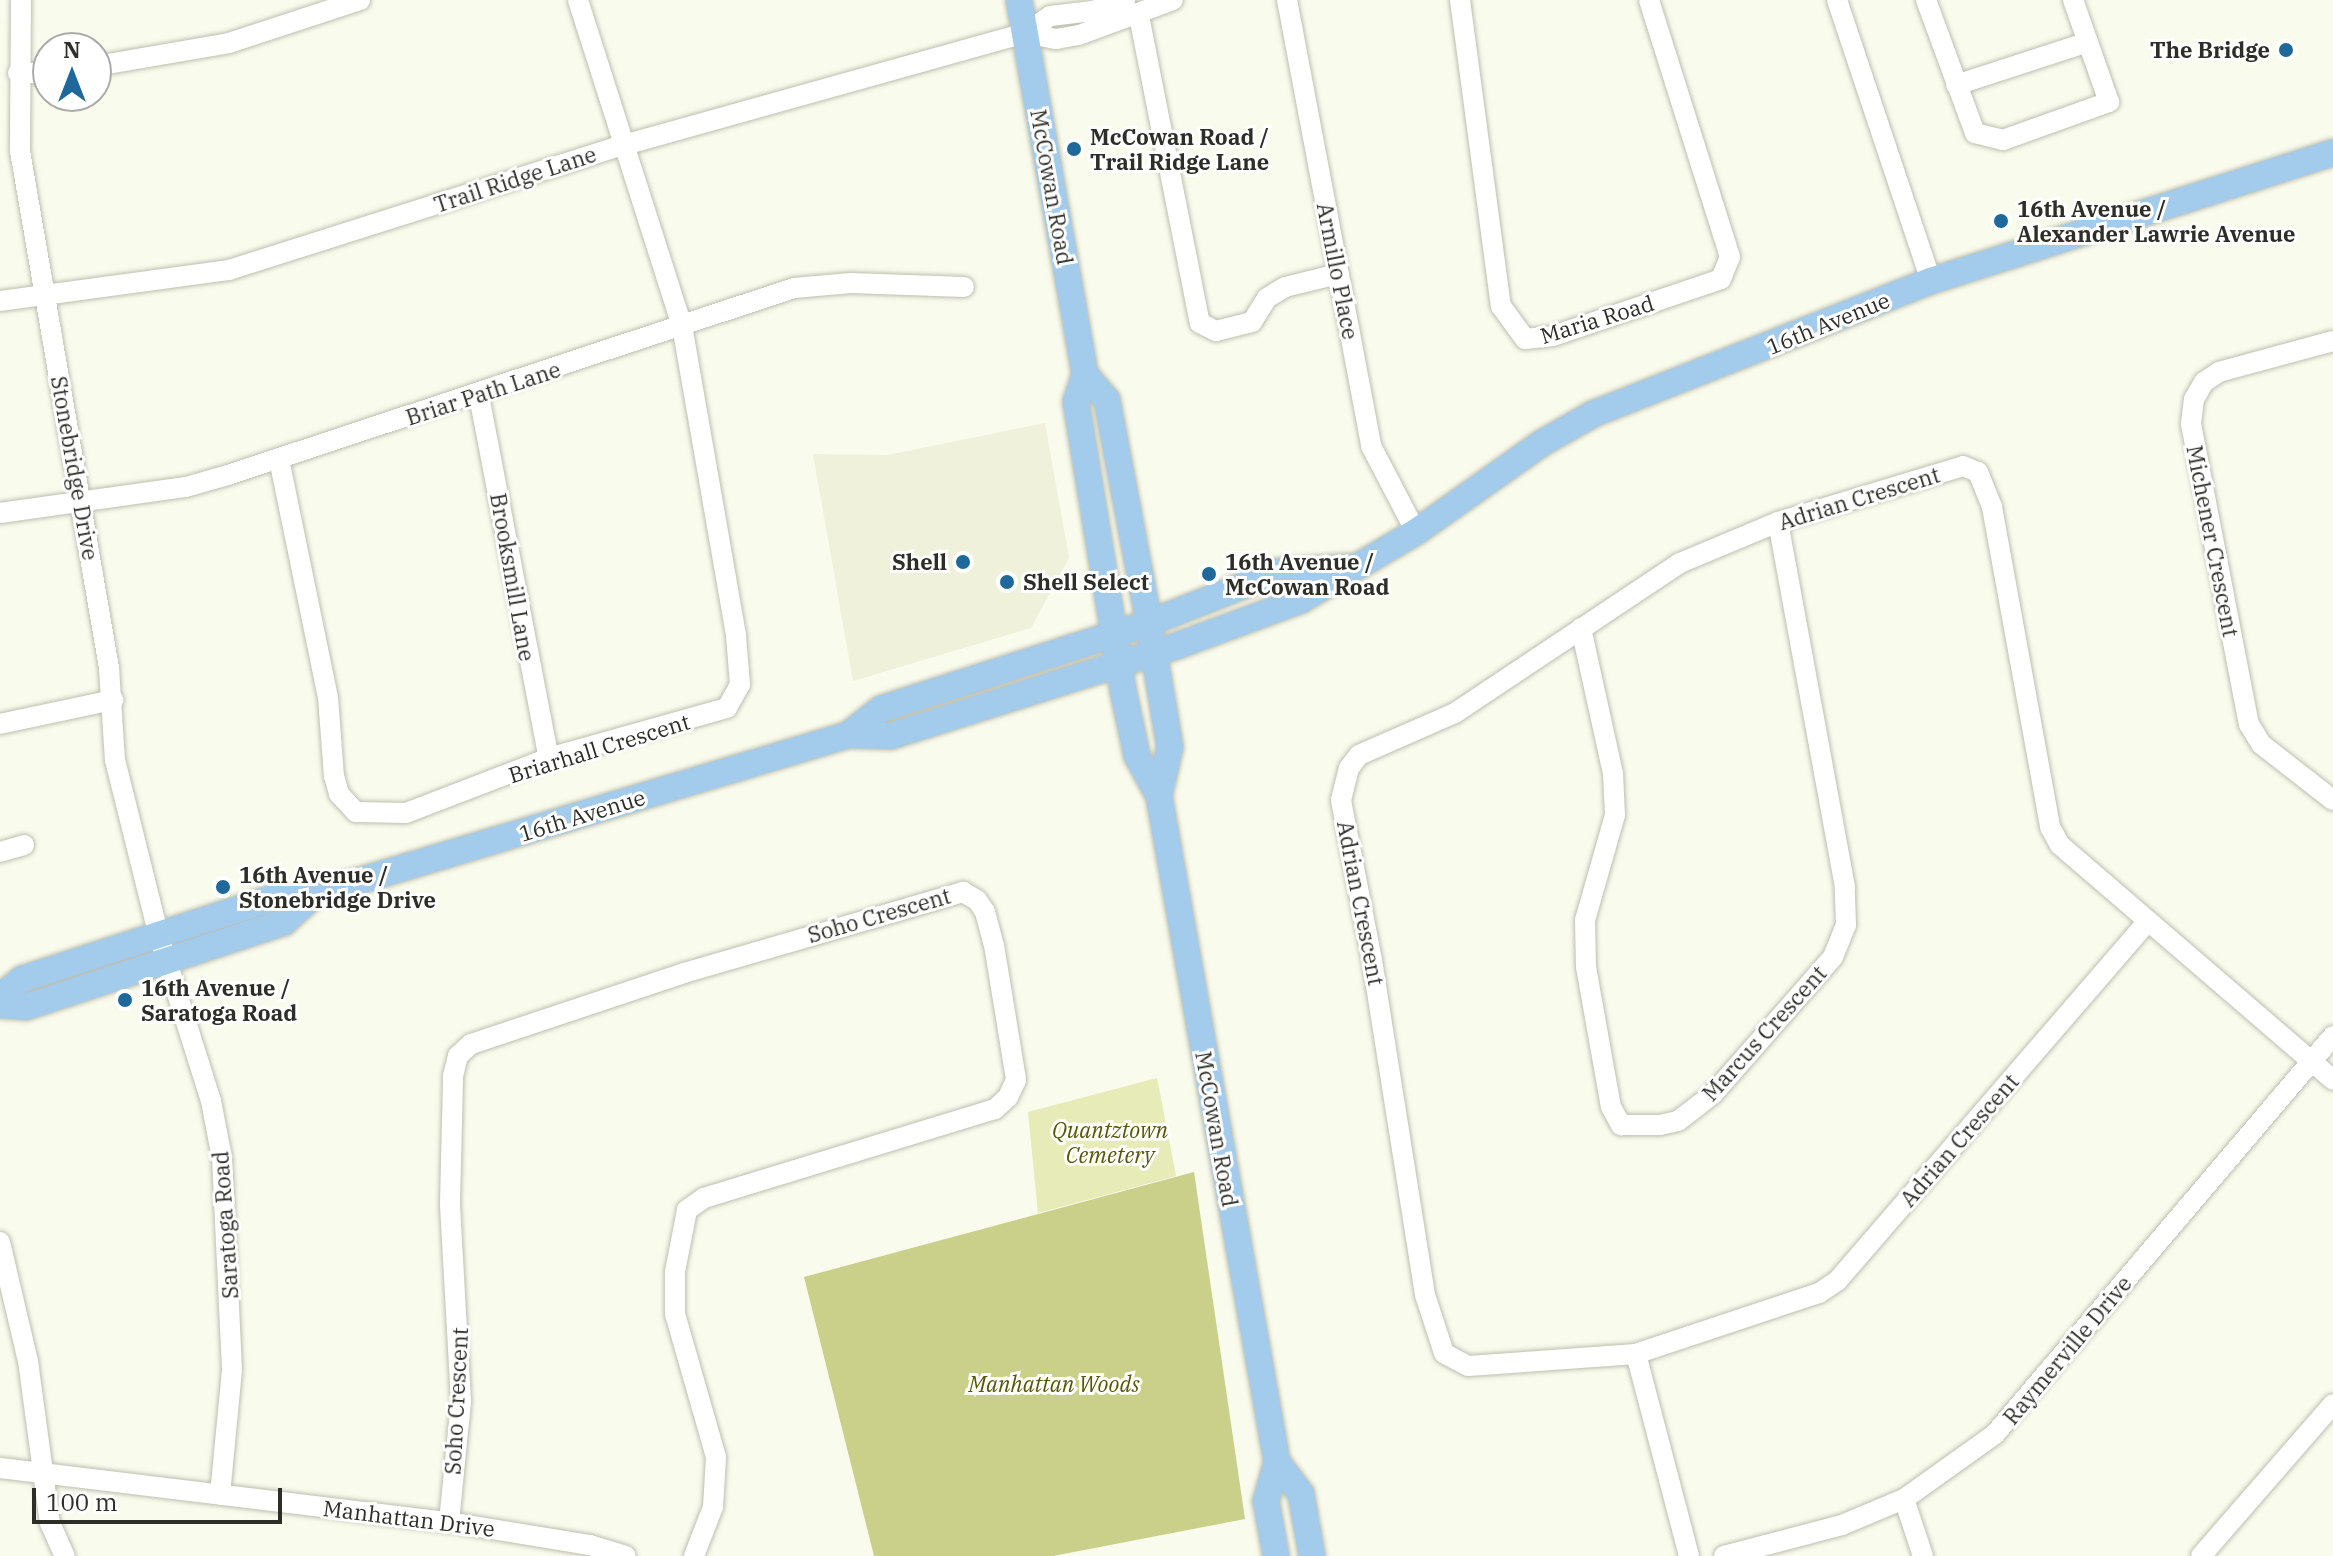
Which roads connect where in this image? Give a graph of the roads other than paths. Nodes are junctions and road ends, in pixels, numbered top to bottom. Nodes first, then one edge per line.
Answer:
1 (21, 0) edge
2 (360, 0) edge
3 (578, 0) edge
4 (1019, 0) edge
5 (1173, 0) edge
6 (1287, 0) edge
7 (1460, 0) edge
8 (1649, 0) edge
9 (1837, 0) edge
10 (1926, 0) edge
11 (2073, 0) edge
12 (1132, 8) edge
13 (1025, 33) junction
14 (2088, 42) junction
15 (112, 63) edge
16 (18, 73) junction
17 (32, 73) edge
18 (1956, 85) junction
19 (624, 145) junction
20 (2333, 153) edge
21 (1338, 274) junction
22 (1931, 281) junction
23 (964, 287) dead end
24 (45, 295) junction
25 (0, 301) edge
26 (682, 326) junction
27 (2333, 341) edge
28 (1085, 374) junction
29 (479, 396) junction
30 (279, 459) junction
31 (80, 502) junction
32 (0, 513) edge
33 (1778, 522) junction
34 (1416, 532) junction
35 (1358, 566) junction
36 (1149, 623) junction
37 (1581, 628) junction
38 (1114, 634) junction
39 (1154, 654) junction
40 (1119, 666) junction
41 (113, 700) junction
42 (0, 724) edge
43 (848, 735) junction
44 (549, 758) junction
45 (1159, 796) junction
46 (2333, 800) edge
47 (24, 845) dead end
48 (0, 852) edge
49 (315, 894) junction
50 (2148, 921) junction
51 (158, 933) junction
52 (168, 962) junction
53 (0, 997) edge
54 (0, 1005) edge
55 (2333, 1036) edge
56 (2312, 1061) junction
57 (2333, 1080) edge
58 (0, 1242) edge
59 (1636, 1354) junction
60 (2333, 1404) edge
61 (1277, 1462) junction
62 (0, 1468) edge
63 (43, 1471) junction
64 (220, 1494) junction
65 (1904, 1499) junction
66 (449, 1522) junction
67 (65, 1556) edge
68 (625, 1556) edge
69 (694, 1556) edge
70 (1276, 1556) edge
71 (1312, 1556) edge
72 (1689, 1556) edge
73 (1724, 1556) edge
74 (1923, 1556) edge
75 (2201, 1556) edge

1 - 16 street, Stonebridge Drive
2 - 15 street
3 - 19 street, Briarhall Crescent
4 - 13 main road, McCowan Road
5 - 12 street
6 - 21 street, Armillo Place
7 - 8 street, Maria Road
9 - 22 street
10 - 18 street
11 - 14 street
12 - 13 street
12 - 21 street
13 - 19 street, Trail Ridge Lane
13 - 28 main road, McCowan Road
14 - 18 street
14 - 18 street
16 - 17 street
16 - 24 street, Stonebridge Drive
19 - 24 street, Trail Ridge Lane
19 - 26 street, Briarhall Crescent
20 - 22 main road, 16th Avenue
21 - 34 street, Armillo Place
22 - 34 main road, 16th Avenue
23 - 26 street, Briar Path Lane
24 - 25 street, Trail Ridge Lane
24 - 31 street, Stonebridge Drive
26 - 29 street, Briar Path Lane
26 - 44 street, Briarhall Crescent
27 - 46 street, Michener Crescent
28 - 36 main road, McCowan Road
28 - 38 main road, McCowan Road
29 - 30 street, Briar Path Lane
29 - 44 street, Brooksmill Lane
30 - 31 street, Briar Path Lane
30 - 44 street, Briarhall Crescent
31 - 32 street, Briar Path Lane
31 - 41 street, Stonebridge Drive
33 - 37 street, Adrian Crescent
33 - 37 street, Marcus Crescent
33 - 50 street, Adrian Crescent
34 - 35 main road, 16th Avenue
35 - 36 main road, 16th Avenue
35 - 39 main road, 16th Avenue
36 - 38 main road, 16th Avenue
36 - 39 main road, McCowan Road
37 - 59 street, Adrian Crescent
38 - 40 main road, McCowan Road
38 - 43 main road, 16th Avenue
39 - 40 main road, 16th Avenue
39 - 45 main road, McCowan Road
40 - 43 main road, 16th Avenue
40 - 45 main road, McCowan Road
41 - 42 street
41 - 51 street, Stonebridge Drive
43 - 49 main road, 16th Avenue
45 - 61 main road, McCowan Road
47 - 48 street
49 - 51 main road, 16th Avenue
49 - 52 main road, 16th Avenue
50 - 56 street, Adrian Crescent
50 - 59 street, Adrian Crescent
51 - 52 street, Saratoga Road
51 - 53 main road, 16th Avenue
52 - 54 main road, 16th Avenue
52 - 64 street, Saratoga Road
55 - 56 street, Raymerville Drive
56 - 57 street, Adrian Crescent
56 - 65 street, Raymerville Drive
58 - 63 street
59 - 72 street
60 - 75 street
61 - 70 main road, McCowan Road
61 - 71 main road, McCowan Road
62 - 63 street, Manhattan Drive
63 - 64 street, Manhattan Drive
63 - 67 street
64 - 66 street, Manhattan Drive
65 - 73 street, Raymerville Drive
65 - 74 street
66 - 68 street, Manhattan Drive
66 - 69 street, Soho Crescent

